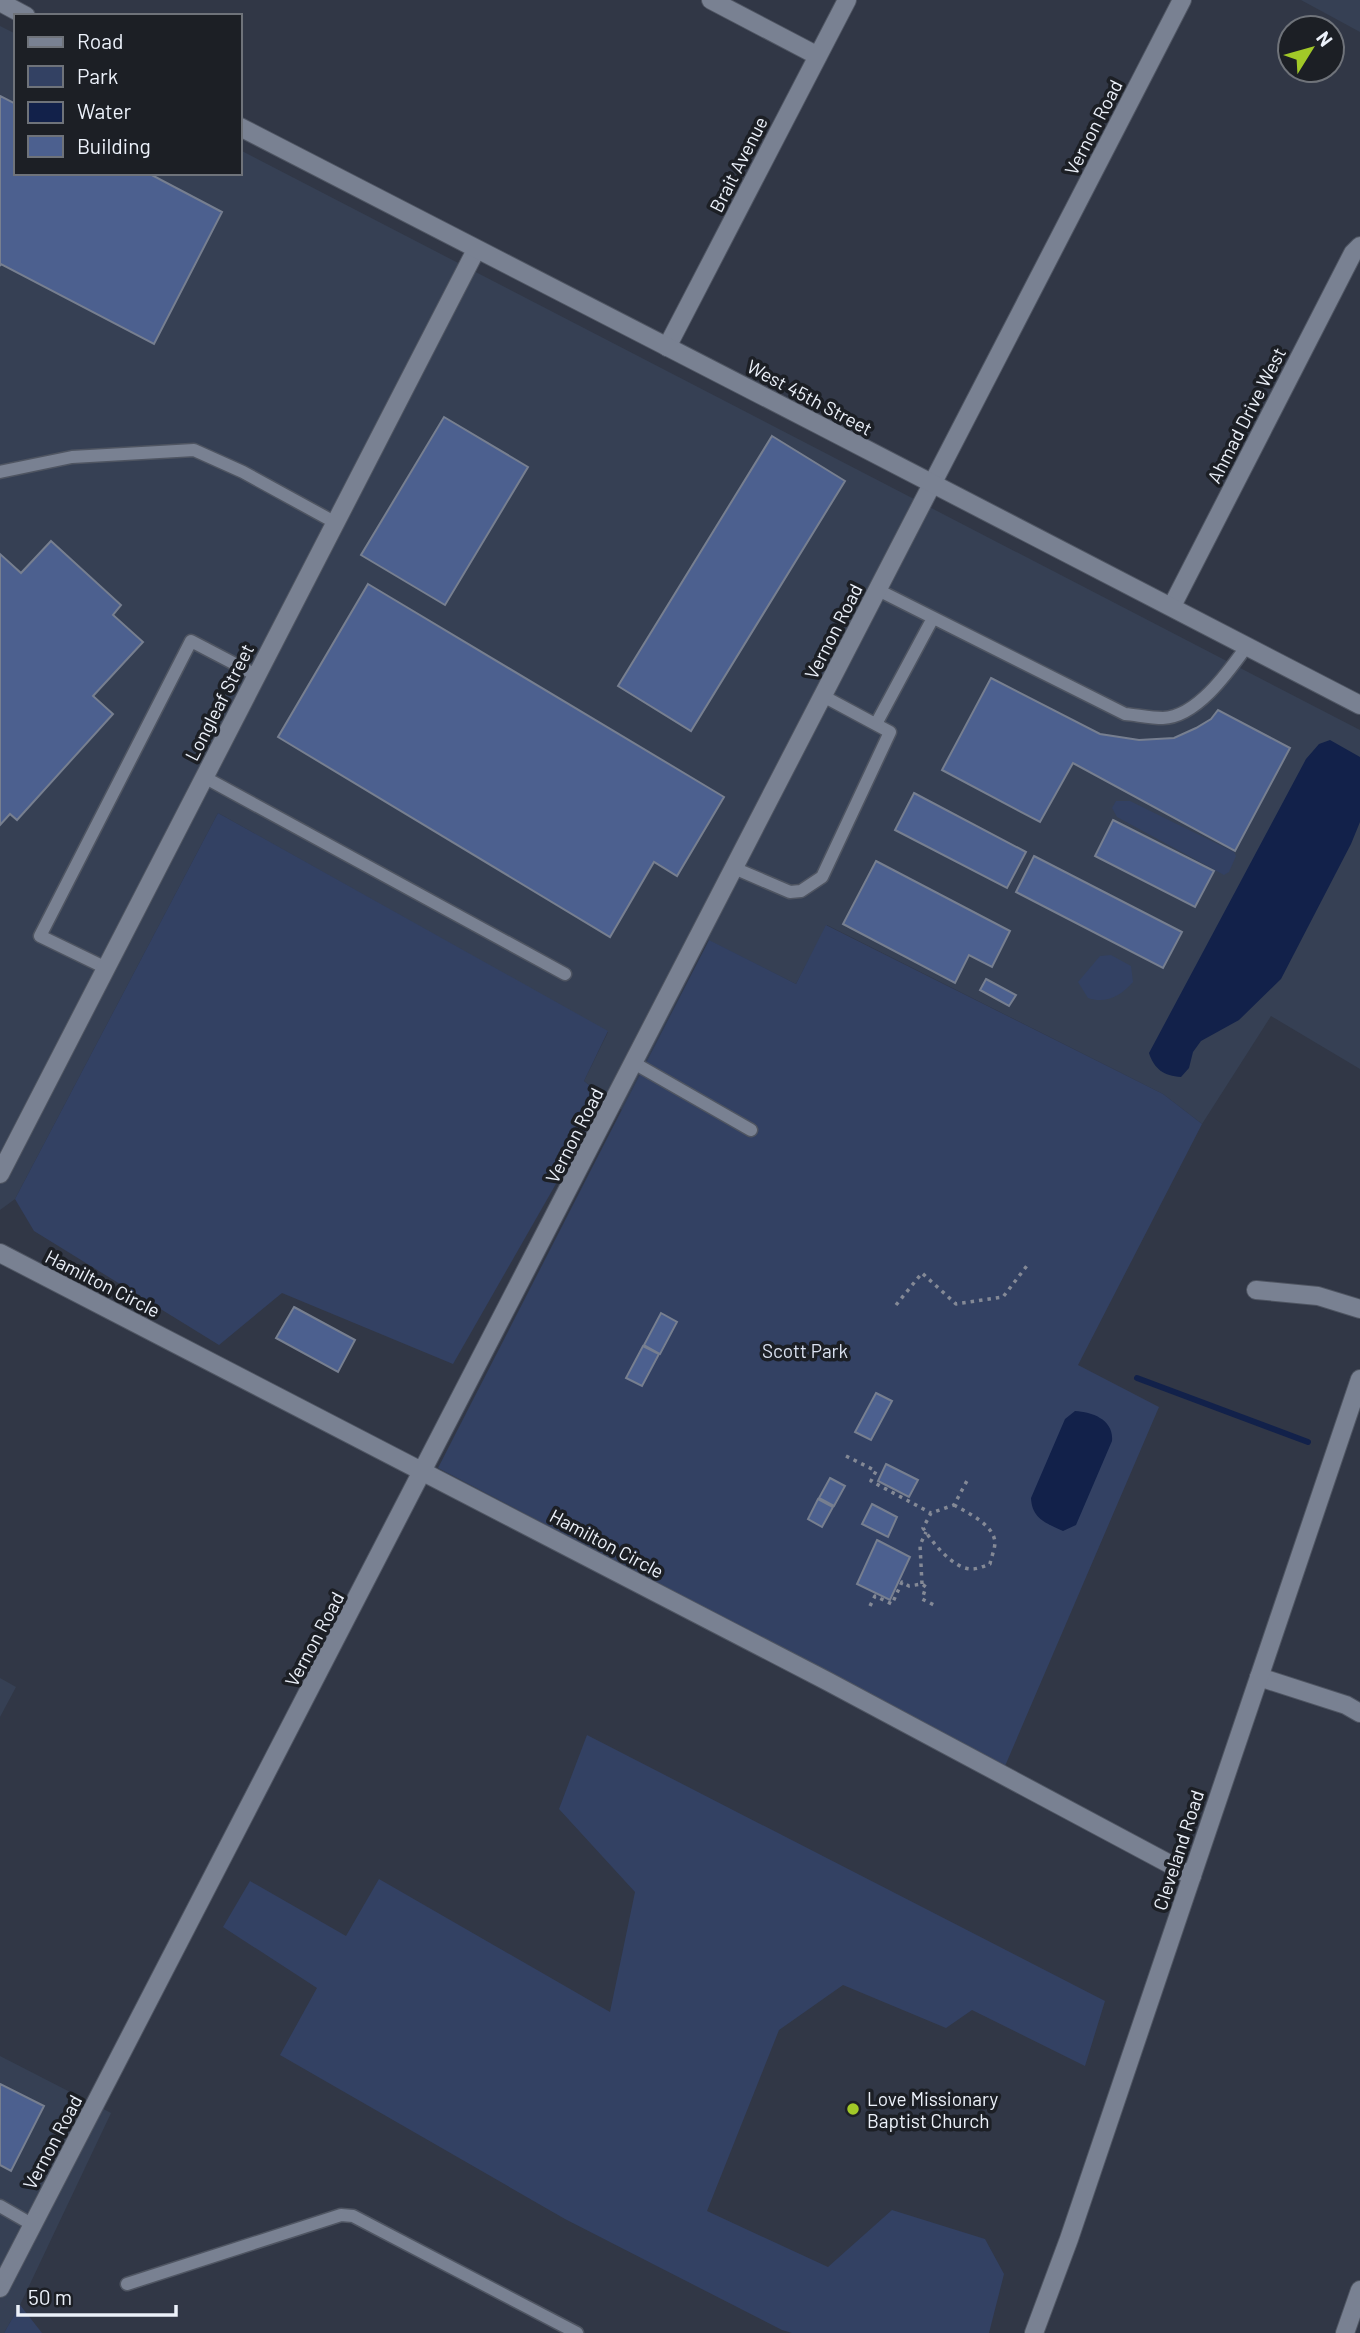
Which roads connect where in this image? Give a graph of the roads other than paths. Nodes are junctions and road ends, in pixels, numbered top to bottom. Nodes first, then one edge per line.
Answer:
1 (711, 0) edge
2 (847, 0) edge
3 (1182, 0) edge
4 (0, 2) edge
5 (22, 14) edge
6 (817, 57) junction
7 (242, 128) edge
8 (1360, 246) edge
9 (476, 250) junction
10 (667, 347) junction
11 (0, 472) edge
12 (932, 485) junction
13 (336, 523) junction
14 (877, 590) junction
15 (1172, 606) junction
16 (933, 618) junction
17 (1247, 646) junction
18 (256, 675) junction
19 (823, 696) junction
20 (1360, 705) edge
21 (876, 724) junction
22 (204, 776) junction
23 (734, 868) junction
24 (106, 968) junction
25 (565, 974) dead end
26 (634, 1063) junction
27 (751, 1130) dead end
28 (0, 1174) edge
29 (0, 1253) edge
30 (1256, 1290) dead end
31 (1360, 1309) edge
32 (1360, 1379) edge
33 (425, 1472) junction
34 (1259, 1677) junction
35 (1360, 1713) edge
36 (1192, 1876) junction
37 (0, 2206) edge
38 (33, 2225) junction
39 (127, 2284) dead end
40 (0, 2288) edge
41 (1360, 2290) edge
42 (577, 2333) edge
43 (1034, 2333) edge
44 (1345, 2333) edge

1 - 6 street
2 - 6 street, Brait Avenue
3 - 12 street, Vernon Road
4 - 5 street
6 - 10 street, Brait Avenue
7 - 9 street, West 45th Street
8 - 15 street, Ahmad Drive West
9 - 10 street, West 45th Street
9 - 13 street, Longleaf Street
10 - 12 street, West 45th Street
11 - 13 lane
12 - 14 street, Vernon Road
12 - 15 street, West 45th Street
13 - 18 street, Longleaf Street
14 - 16 lane
14 - 19 street, Vernon Road
15 - 17 street, West 45th Street
16 - 17 lane
16 - 21 lane
17 - 20 street, West 45th Street
18 - 22 street, Longleaf Street
18 - 24 lane
19 - 21 lane
19 - 23 street, Vernon Road
21 - 23 lane
22 - 24 street, Longleaf Street
22 - 25 lane
23 - 26 street, Vernon Road
24 - 28 street, Longleaf Street
26 - 27 lane
26 - 33 street, Vernon Road
29 - 33 street, Hamilton Circle
30 - 31 street
32 - 34 street, Cleveland Road
33 - 36 street, Hamilton Circle
33 - 38 street, Vernon Road
34 - 35 street
34 - 36 street, Cleveland Road
36 - 43 street, Cleveland Road
37 - 38 lane
38 - 40 street, Vernon Road
39 - 42 lane
41 - 44 street

